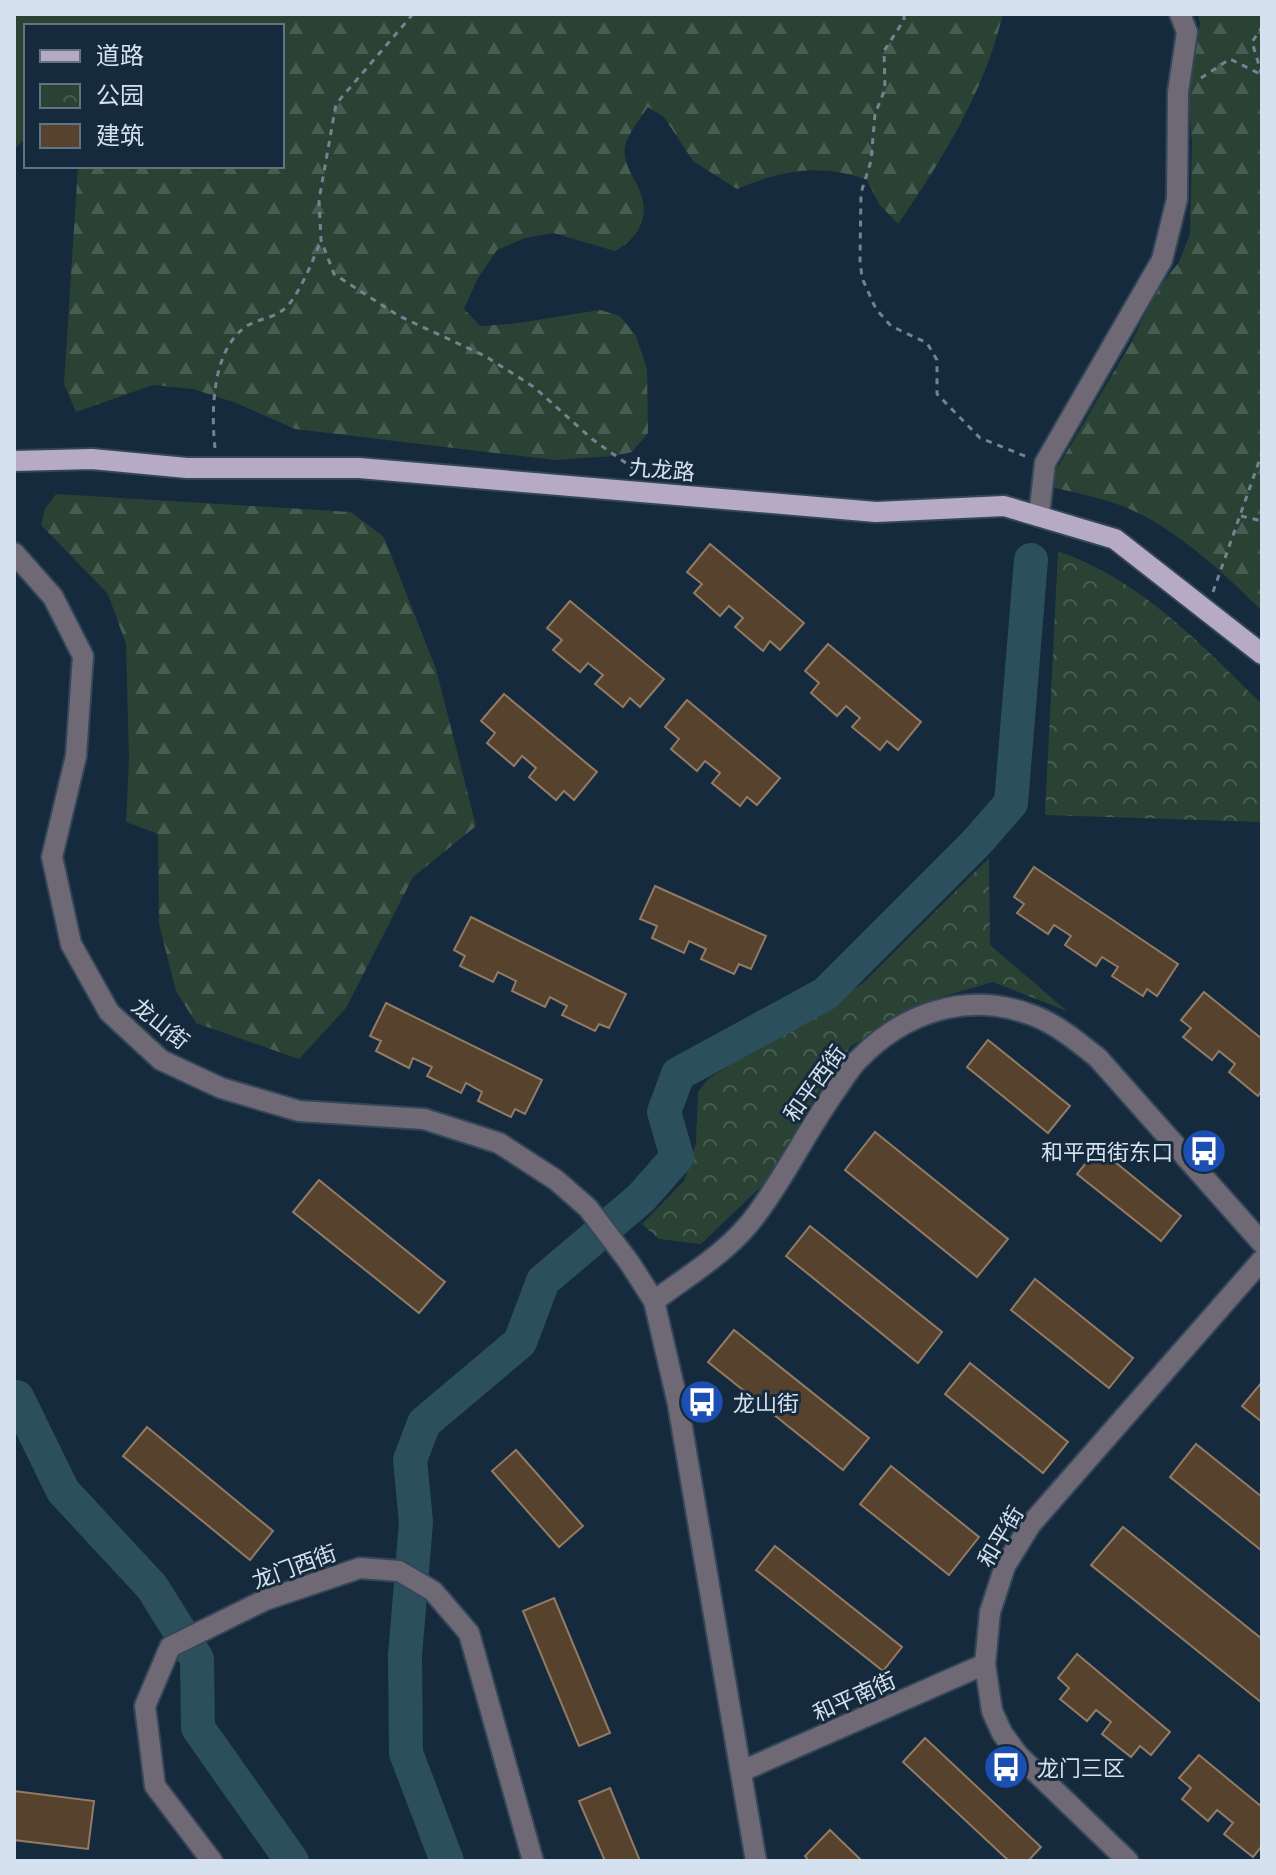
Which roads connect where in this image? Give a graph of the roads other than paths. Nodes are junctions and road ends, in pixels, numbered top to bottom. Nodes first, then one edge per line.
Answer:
1 (1180, 14) edge
2 (14, 461) edge
3 (1039, 516) junction
4 (14, 553) edge
5 (1262, 654) edge
6 (1262, 1243) edge
7 (1262, 1260) edge
8 (654, 1301) junction
9 (985, 1664) junction
10 (742, 1771) junction
11 (212, 1861) edge
12 (533, 1861) edge
13 (756, 1861) edge
14 (1128, 1861) edge

1 - 3 street
2 - 3 main road, 九龙路
3 - 5 main road, 九龙路
4 - 8 street, 龙山街
6 - 8 street, 和平西街
7 - 9 street, 和平街
8 - 10 street, 龙山街
9 - 10 street, 和平南街
9 - 14 street, 和平街
10 - 13 street, 龙山街
11 - 12 street, 龙门西街

